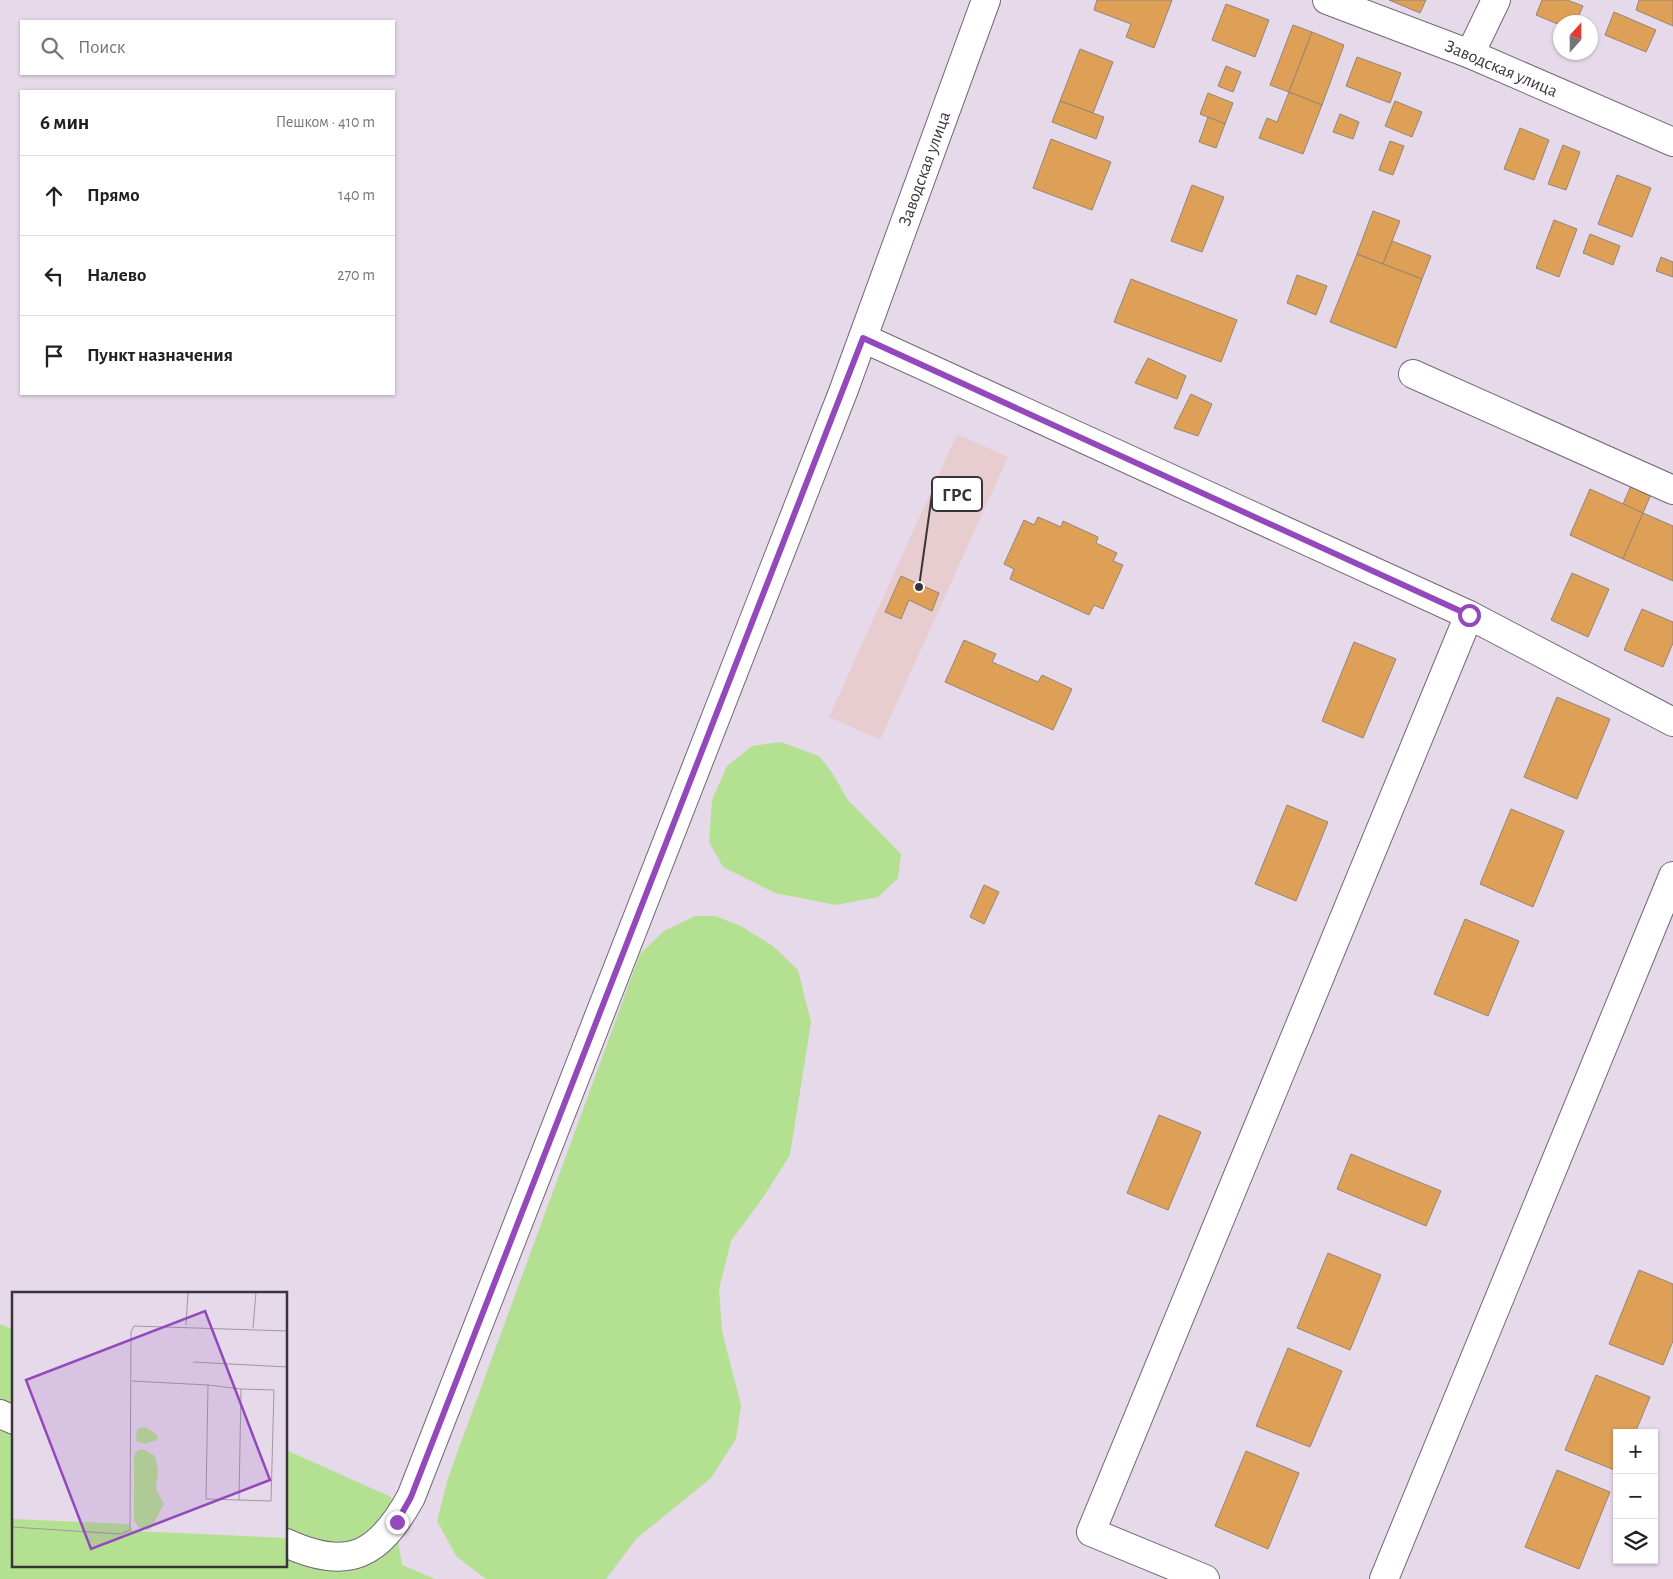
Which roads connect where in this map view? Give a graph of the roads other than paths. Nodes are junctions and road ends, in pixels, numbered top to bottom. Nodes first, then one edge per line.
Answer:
1 (986, 0) edge
2 (1327, 0) edge
3 (1496, 0) edge
4 (1470, 54) junction
5 (1673, 142) edge
6 (863, 338) junction
7 (1413, 374) dead end
8 (1673, 490) edge
9 (1469, 615) junction
10 (1673, 722) edge
11 (1673, 876) edge
12 (0, 1414) edge
13 (12, 1419) edge
14 (288, 1544) edge
15 (1205, 1579) edge
16 (1384, 1579) edge

1 - 6 street, Заводская улица
2 - 4 street, Заводская улица
3 - 4 street
4 - 5 street, Заводская улица
6 - 9 street
6 - 14 street, Заводская улица
7 - 8 street
9 - 10 street
9 - 15 street
11 - 16 street
12 - 13 street

